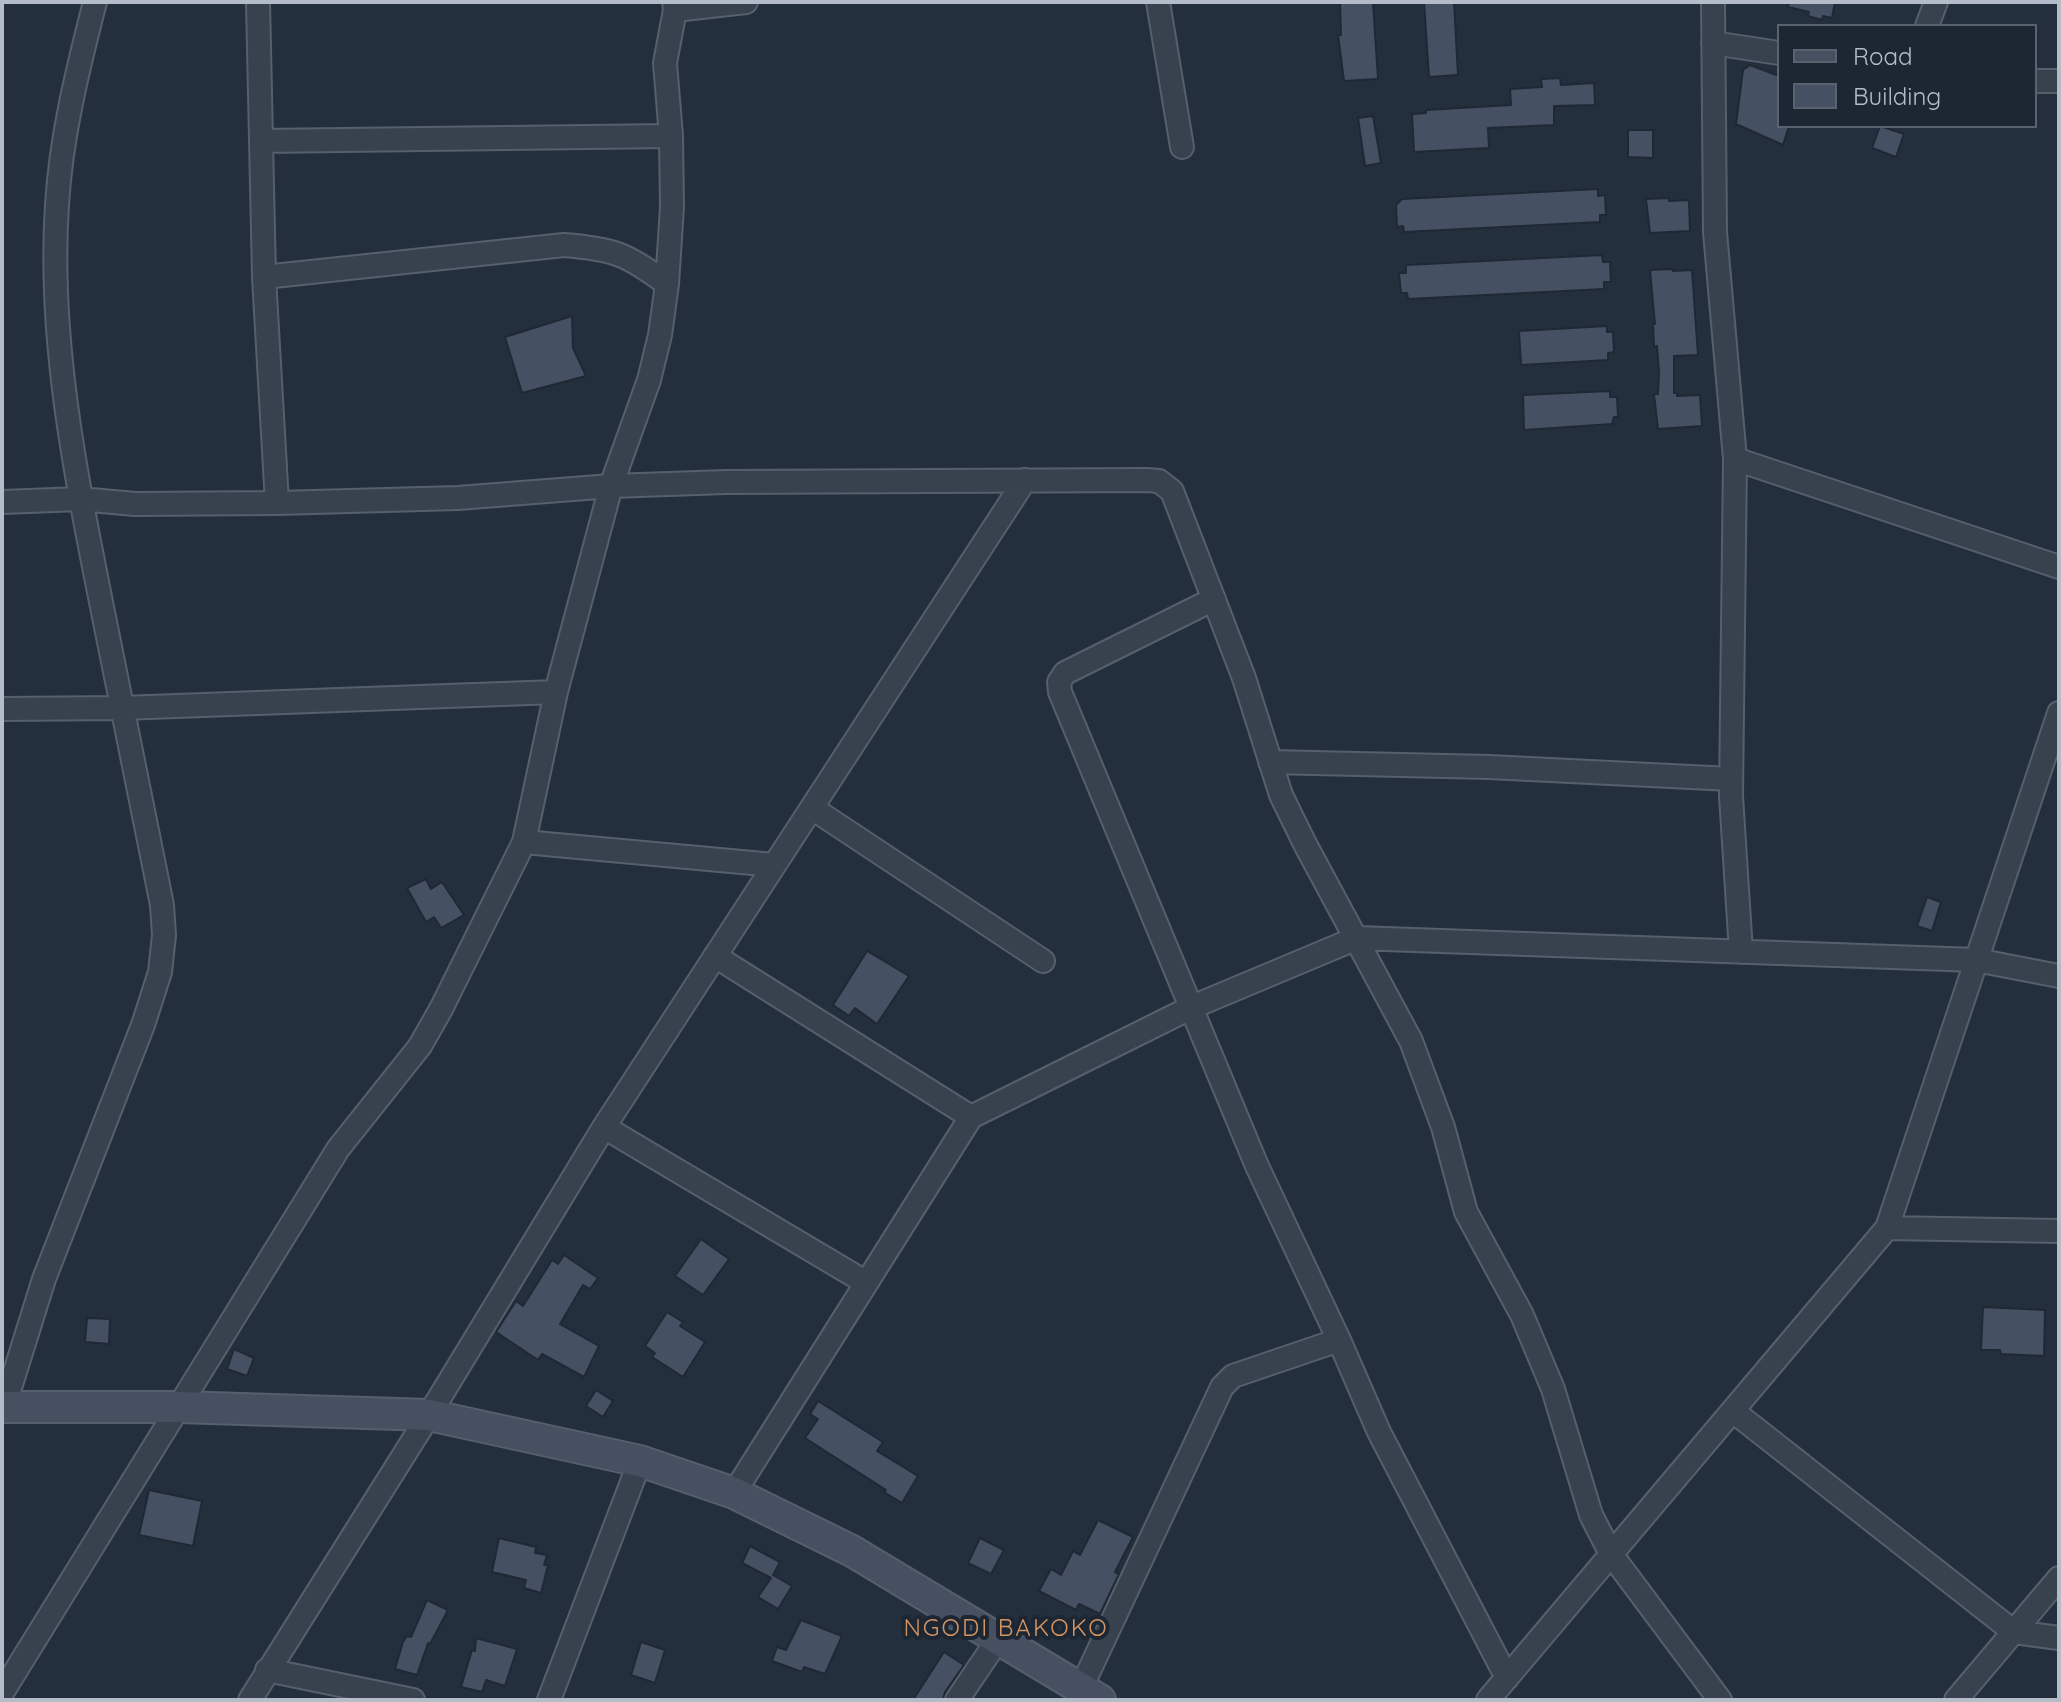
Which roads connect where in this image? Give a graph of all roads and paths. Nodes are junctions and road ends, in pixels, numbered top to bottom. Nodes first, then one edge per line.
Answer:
1 (95, 2) edge
2 (258, 2) edge
3 (746, 2) edge
4 (1158, 2) edge
5 (1713, 2) edge
6 (1936, 2) edge
7 (674, 6) edge
8 (1928, 24) edge
9 (1713, 43) junction
10 (1777, 53) edge
11 (2037, 81) edge
12 (2059, 81) edge
13 (671, 136) junction
14 (261, 141) junction
15 (1182, 147) dead end
16 (264, 277) junction
17 (667, 284) junction
18 (1735, 459) junction
19 (1025, 480) junction
20 (611, 486) junction
21 (80, 499) junction
22 (2, 502) edge
23 (277, 503) junction
24 (2059, 567) edge
25 (1214, 599) junction
26 (556, 692) junction
27 (122, 708) junction
28 (2, 709) edge
29 (2059, 713) edge
30 (1270, 762) junction
31 (1731, 779) junction
32 (812, 808) junction
33 (524, 842) junction
34 (774, 865) junction
35 (1357, 938) junction
36 (1741, 952) junction
37 (715, 956) junction
38 (1976, 960) junction
39 (1043, 961) dead end
40 (2059, 976) edge
41 (1190, 1008) junction
42 (971, 1117) junction
43 (604, 1127) junction
44 (1887, 1228) junction
45 (2059, 1231) edge
46 (865, 1282) junction
47 (1339, 1340) junction
48 (3, 1407) edge
49 (179, 1407) junction
50 (1733, 1411) junction
51 (429, 1415) junction
52 (640, 1461) junction
53 (734, 1493) junction
54 (1611, 1554) junction
55 (2059, 1578) edge
56 (2014, 1632) junction
57 (999, 1638) junction
58 (2059, 1638) edge
59 (267, 1670) junction
60 (1507, 1678) junction
61 (2, 1693) edge
62 (1091, 1694) edge
63 (250, 1700) edge
64 (413, 1700) edge
65 (549, 1700) edge
66 (957, 1700) edge
67 (1488, 1700) edge
68 (1720, 1700) edge
69 (1956, 1700) edge

1 - 21 street
2 - 14 street
3 - 7 street
4 - 15 street
5 - 9 street
6 - 8 street
7 - 13 street
9 - 10 street
9 - 18 street
11 - 12 street
13 - 14 street
13 - 17 street
14 - 16 street
16 - 17 street
16 - 23 street
17 - 20 street
18 - 24 street
18 - 31 street
19 - 20 street
19 - 25 street
19 - 32 street
20 - 23 street
20 - 26 street
21 - 22 street
21 - 23 street
21 - 27 street
25 - 30 street
25 - 41 street
26 - 27 street
26 - 33 street
27 - 28 street
27 - 48 street
29 - 38 street
30 - 31 street
30 - 35 street
31 - 36 street
32 - 34 street
32 - 39 street
33 - 34 street
33 - 49 street
34 - 37 street
35 - 36 street
35 - 41 street
35 - 54 street
36 - 38 street
37 - 42 street
37 - 43 street
38 - 40 street
38 - 44 street
41 - 42 street
41 - 47 street
42 - 46 street
43 - 46 street
43 - 51 street
44 - 45 street
44 - 50 street
46 - 53 street
47 - 60 street
47 - 62 street
48 - 49 main road
49 - 51 main road
49 - 61 street
50 - 54 street
50 - 56 street
51 - 52 main road
51 - 59 street
52 - 53 main road
52 - 65 street
53 - 57 main road
54 - 60 street
54 - 68 street
55 - 56 street
56 - 58 street
56 - 69 street
57 - 62 main road
57 - 66 street
59 - 63 street
59 - 64 street
60 - 67 street

